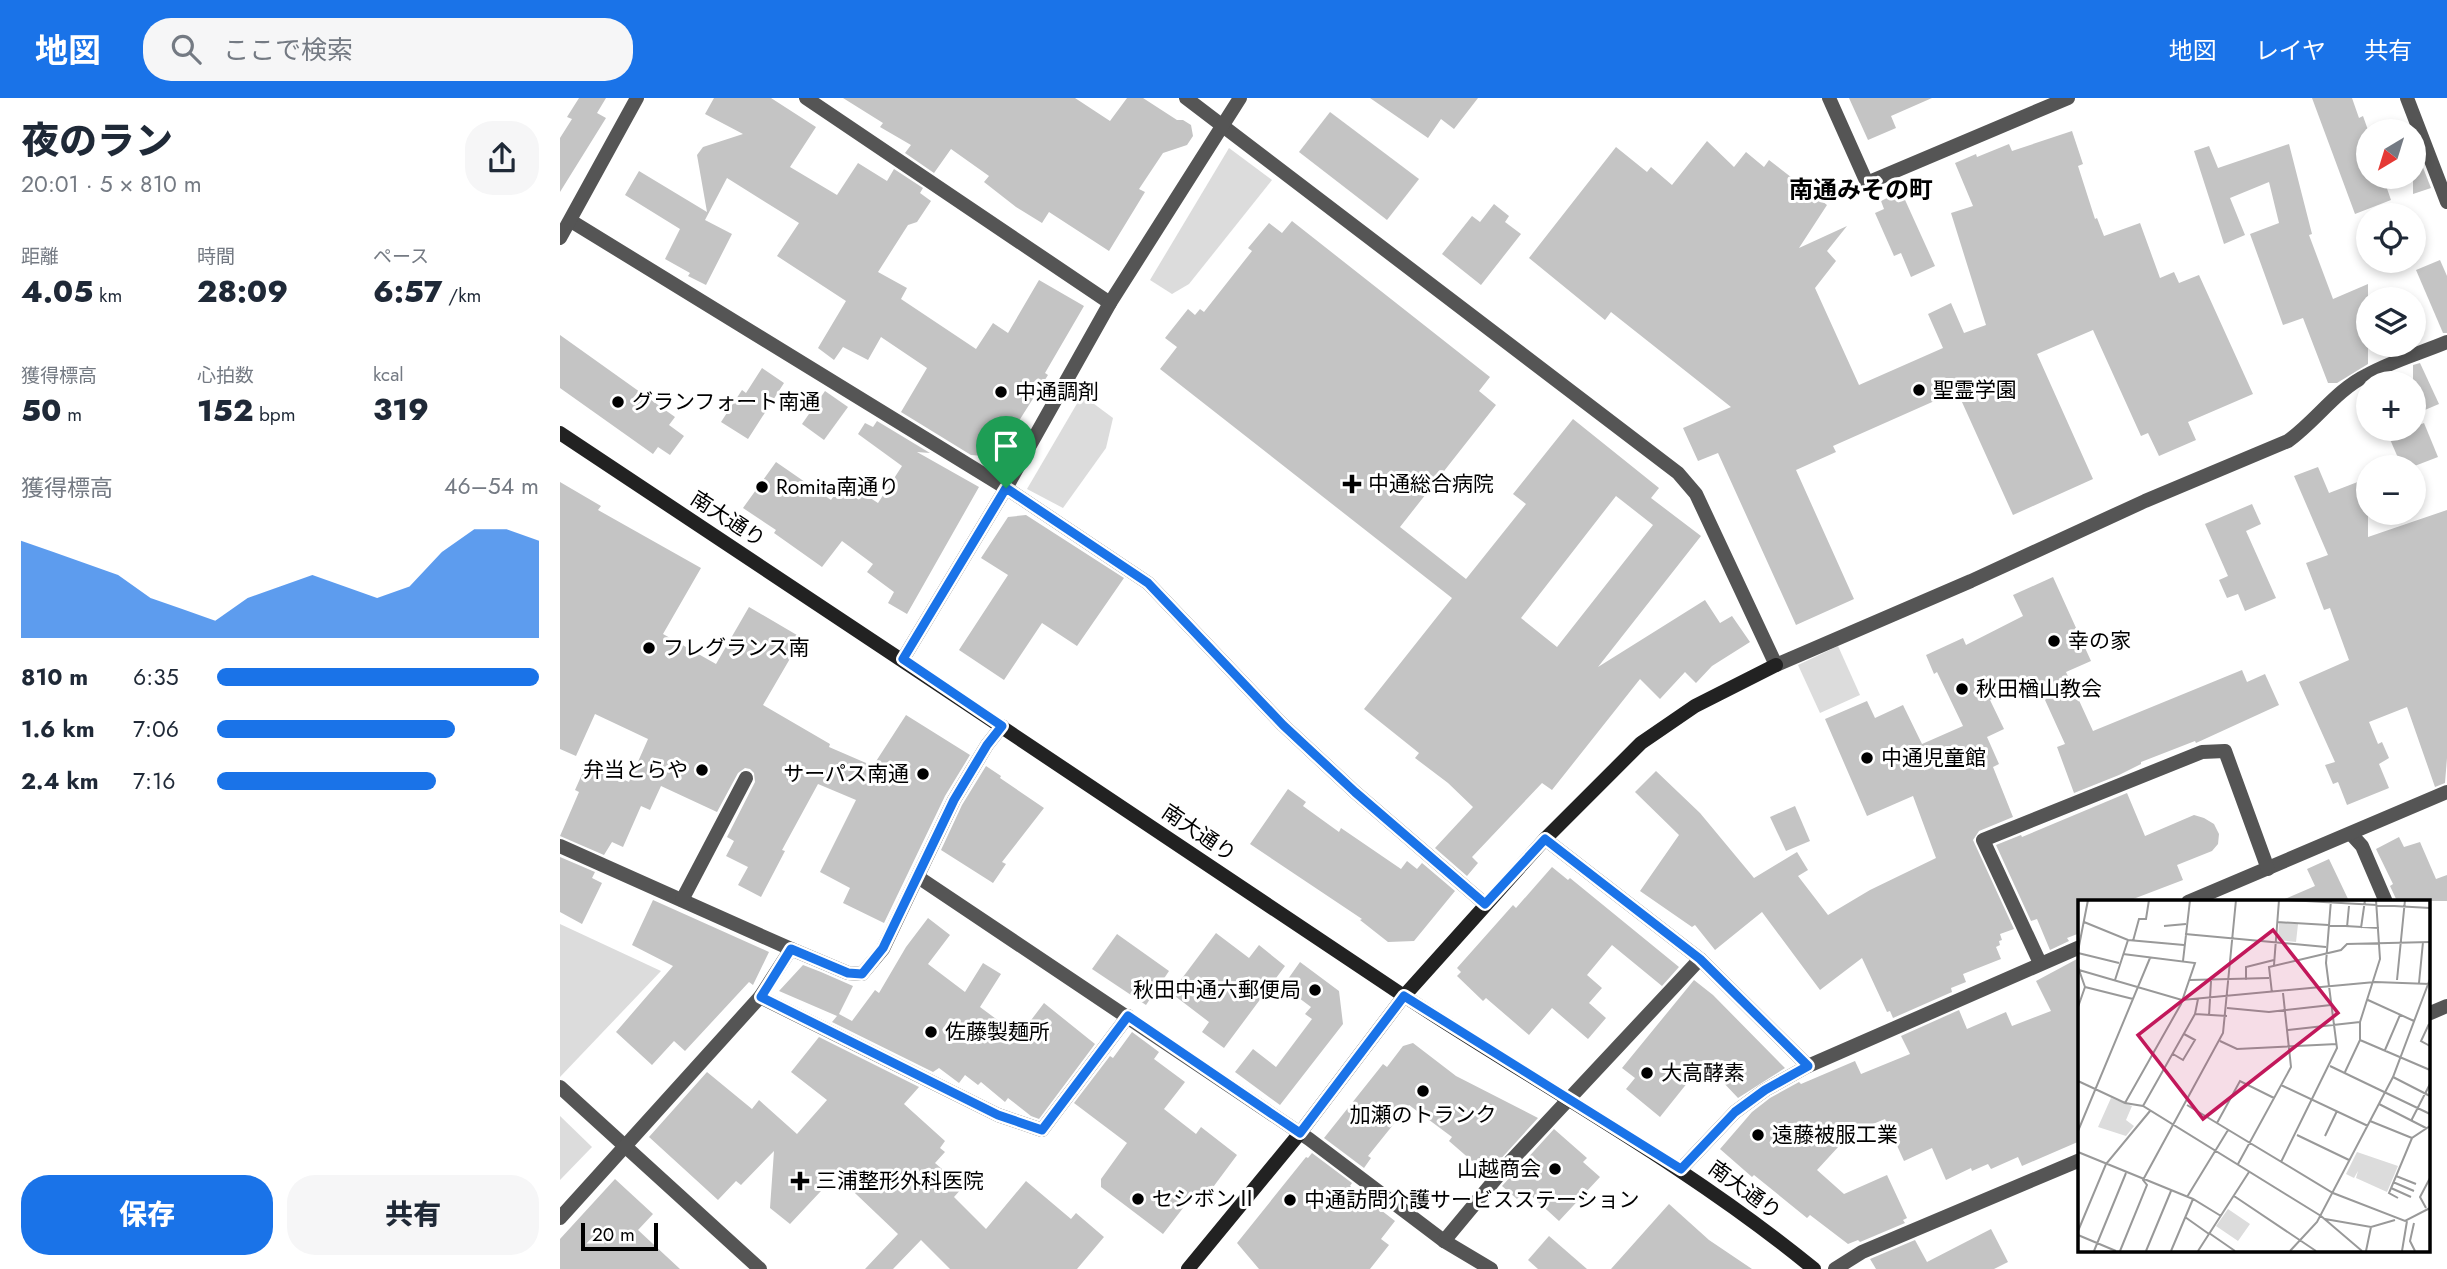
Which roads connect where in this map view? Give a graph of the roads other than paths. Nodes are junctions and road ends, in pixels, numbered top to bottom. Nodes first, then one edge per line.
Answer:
1 (637, 98) edge
2 (806, 98) edge
3 (1186, 98) edge
4 (1240, 98) edge
5 (1829, 98) edge
6 (2068, 98) edge
7 (2407, 98) edge
8 (1222, 124) junction
9 (2447, 202) edge
10 (571, 221) junction
11 (560, 238) edge
12 (1110, 303) junction
13 (2447, 342) edge
14 (560, 433) edge
15 (1006, 488) junction
16 (903, 659) junction
17 (1776, 664) junction
18 (1002, 726) junction
19 (746, 778) dead end
20 (2447, 792) edge
21 (2351, 834) junction
22 (1545, 839) junction
23 (560, 846) edge
24 (2267, 869) junction
25 (918, 877) junction
26 (682, 900) junction
27 (2190, 900) edge
28 (2386, 900) edge
29 (1485, 904) junction
30 (2078, 948) edge
31 (791, 949) junction
32 (1700, 959) junction
33 (2040, 963) junction
34 (1404, 996) junction
35 (761, 997) junction
36 (1128, 1016) junction
37 (1808, 1066) junction
38 (560, 1087) edge
39 (1568, 1100) junction
40 (1300, 1133) junction
41 (624, 1148) junction
42 (2078, 1161) edge
43 (1681, 1169) junction
44 (560, 1218) edge
45 (1444, 1241) junction
46 (760, 1269) edge
47 (1188, 1269) edge
48 (1491, 1269) edge
49 (1814, 1269) edge
50 (1835, 1269) edge

1 - 10 street
2 - 12 street
3 - 8 street
4 - 8 street
5 - 6 street
7 - 9 street
8 - 12 street
8 - 17 street
10 - 11 street
10 - 15 street
12 - 15 street
13 - 17 street
14 - 16 street, 南大通り
15 - 16 street
15 - 29 street
16 - 18 street, 南大通り
17 - 22 street
18 - 25 street
18 - 34 street, 南大通り
19 - 26 street
20 - 21 street
21 - 24 street
21 - 28 street
22 - 29 street
22 - 32 street
23 - 26 street
24 - 27 street
24 - 33 street
25 - 31 street
25 - 36 street
26 - 31 street
29 - 34 street
30 - 33 street
31 - 35 street
32 - 37 street
32 - 39 street
33 - 37 street
34 - 39 street, 南大通り
34 - 40 street
35 - 36 street
35 - 41 street
36 - 40 street
37 - 43 street
38 - 41 street
39 - 43 street, 南大通り
39 - 45 street
40 - 45 street
40 - 47 street
41 - 44 street
41 - 46 street
42 - 50 street
43 - 49 street, 南大通り
45 - 48 street

